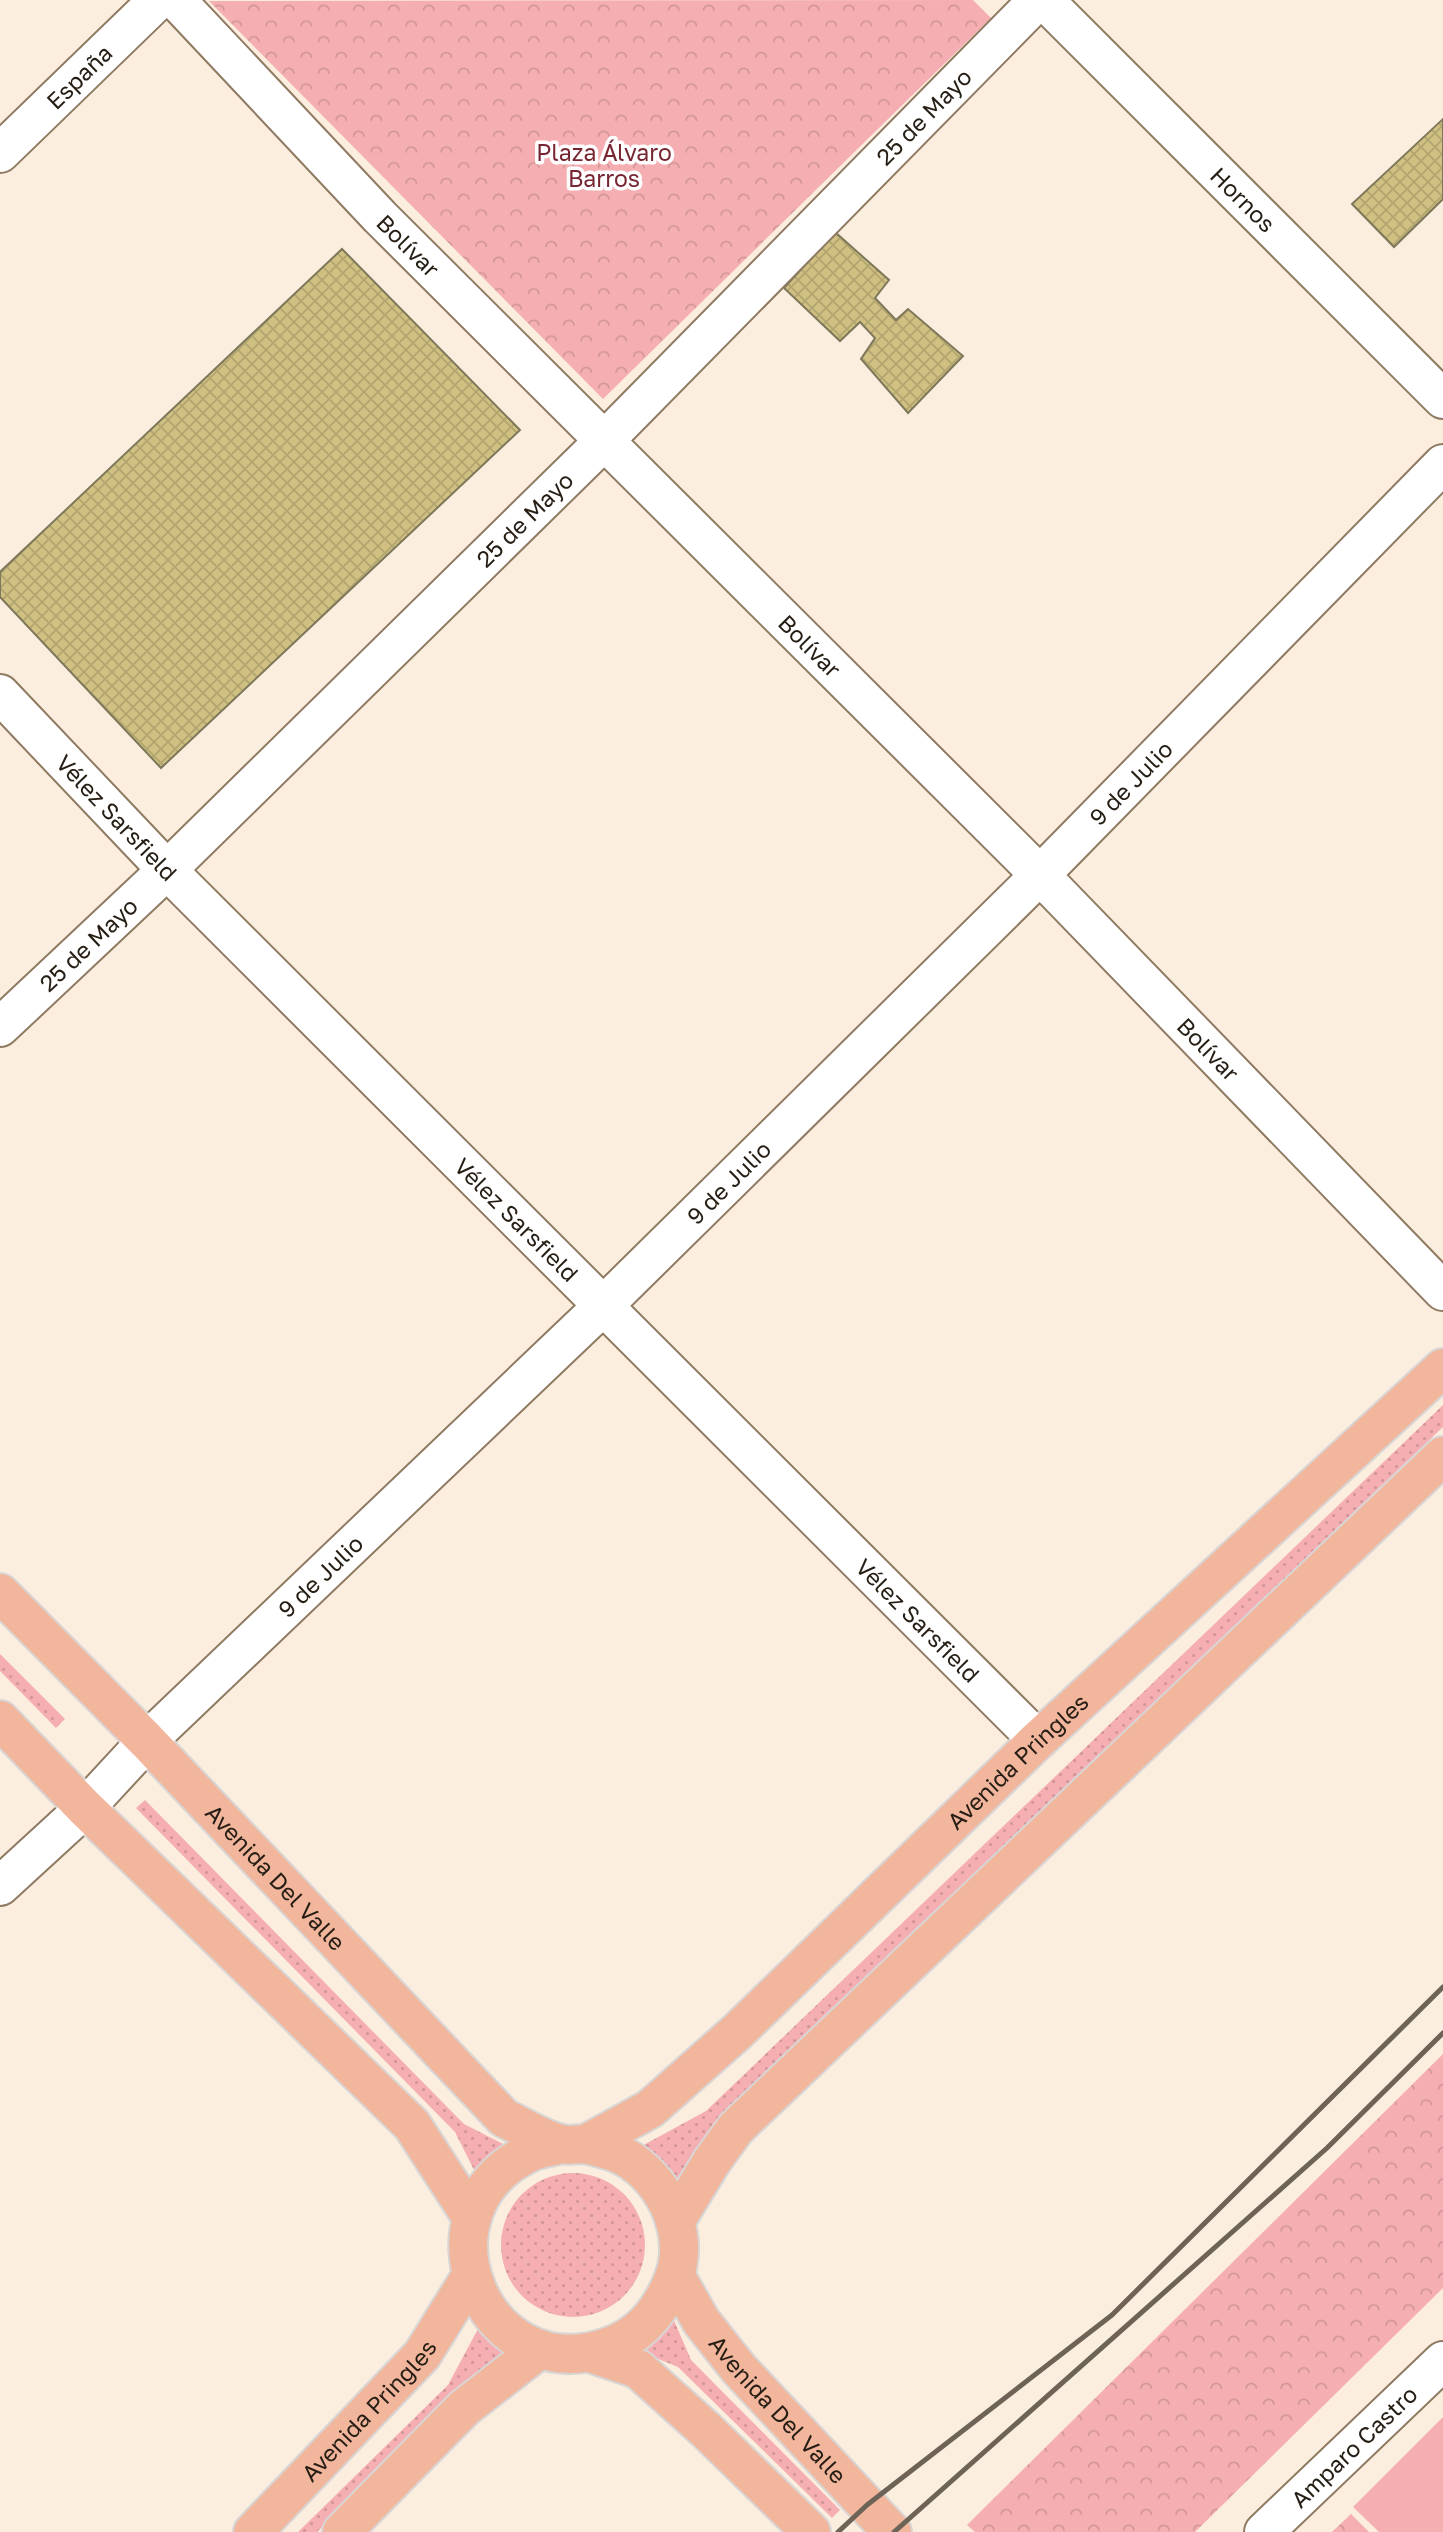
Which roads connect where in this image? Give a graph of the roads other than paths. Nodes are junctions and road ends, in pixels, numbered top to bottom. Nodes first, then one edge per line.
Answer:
1 (158, 0) edge
2 (176, 0) edge
3 (1038, 0) edge
4 (1044, 0) edge
5 (0, 153) edge
6 (1443, 399) edge
7 (604, 441) junction
8 (1443, 464) edge
9 (0, 694) edge
10 (167, 870) junction
11 (1041, 875) junction
12 (0, 1027) edge
13 (1443, 1292) edge
14 (604, 1305) junction
15 (1443, 1368) edge
16 (1443, 1455) edge
17 (0, 1593) edge
18 (0, 1720) edge
19 (1038, 1740) junction
20 (147, 1741) junction
21 (85, 1808) junction
22 (0, 1886) edge
23 (574, 2144) junction
24 (472, 2218) junction
25 (675, 2222) junction
26 (675, 2275) junction
27 (471, 2276) junction
28 (540, 2349) junction
29 (590, 2353) junction
30 (1443, 2361) edge
31 (253, 2532) edge
32 (342, 2532) edge
33 (811, 2532) edge
34 (892, 2532) edge
35 (1264, 2532) edge

1 - 5 street, España
2 - 7 street, Bolívar
3 - 7 street, 25 de Mayo
4 - 6 street, Hornos
7 - 10 street, 25 de Mayo
7 - 11 street, Bolívar
8 - 11 street, 9 de Julio
9 - 10 street, Vélez Sarsfield
10 - 12 street, 25 de Mayo
10 - 14 street, Vélez Sarsfield
11 - 13 street, Bolívar
11 - 14 street, 9 de Julio
14 - 19 street, Vélez Sarsfield
14 - 20 street, 9 de Julio
15 - 19 main road, Avenida Pringles
16 - 25 main road
17 - 20 main road, Avenida Del Valle
18 - 21 main road
19 - 23 main road, Avenida Pringles
20 - 21 street, 9 de Julio
20 - 23 main road, Avenida Del Valle
21 - 22 street, 9 de Julio
21 - 24 main road
23 - 24 main road
23 - 25 main road
24 - 27 main road
25 - 26 main road
26 - 29 main road
26 - 34 main road, Avenida Del Valle
27 - 28 main road
27 - 31 main road, Avenida Pringles
28 - 29 main road
28 - 32 main road
29 - 33 main road
30 - 35 street, Amparo Castro

